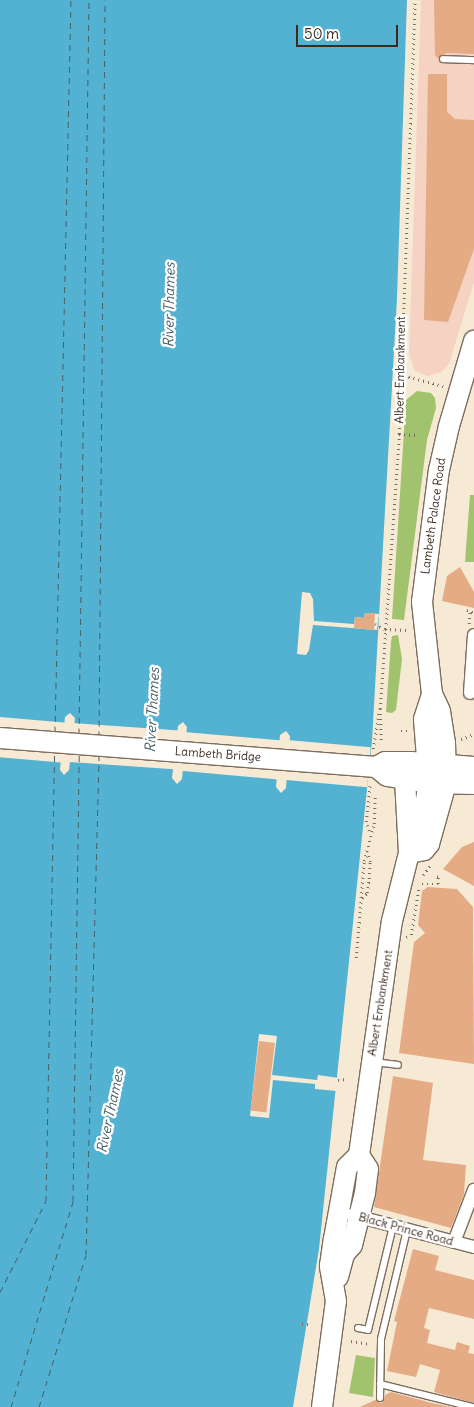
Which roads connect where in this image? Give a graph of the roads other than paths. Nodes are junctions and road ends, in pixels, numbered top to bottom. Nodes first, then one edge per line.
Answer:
1 (444, 59) dead end
2 (474, 60) edge
3 (474, 341) edge
4 (474, 635) edge
5 (470, 693) dead end
6 (0, 738) edge
7 (437, 763) junction
8 (372, 767) junction
9 (474, 767) edge
10 (405, 779) junction
11 (437, 783) junction
12 (474, 784) edge
13 (409, 850) junction
14 (371, 1062) junction
15 (398, 1065) dead end
16 (359, 1155) junction
17 (474, 1190) edge
18 (340, 1206) junction
19 (360, 1218) junction
20 (393, 1226) junction
21 (407, 1230) junction
22 (454, 1242) junction
23 (474, 1247) edge
24 (336, 1294) junction
25 (358, 1328) dead end
26 (380, 1384) junction
27 (380, 1398) dead end
28 (322, 1407) edge
29 (472, 1407) edge

1 - 2 lane
3 - 7 main road, Lambeth Palace Road
4 - 5 street
6 - 8 main road, Lambeth Bridge
7 - 8 main road, Lambeth Bridge
7 - 9 main road, Lambeth Bridge
7 - 11 main road, Lambeth Palace Road
8 - 10 main road, Lambeth Bridge
10 - 11 main road, Lambeth Bridge
10 - 13 main road, Albert Embankment
11 - 12 main road, Lambeth Bridge
11 - 13 main road
13 - 14 main road, Albert Embankment
14 - 15 lane
14 - 16 main road, Albert Embankment
16 - 18 main road, Albert Embankment
16 - 19 main road, Albert Embankment
17 - 22 street
18 - 19 street, Black Prince Road
18 - 24 main road, Albert Embankment
19 - 20 street, Black Prince Road
19 - 24 main road, Albert Embankment
20 - 21 street, Black Prince Road
20 - 25 lane
21 - 22 street, Black Prince Road
21 - 26 lane
22 - 23 street, Black Prince Road
24 - 28 main road, Albert Embankment
26 - 27 lane
26 - 29 lane

